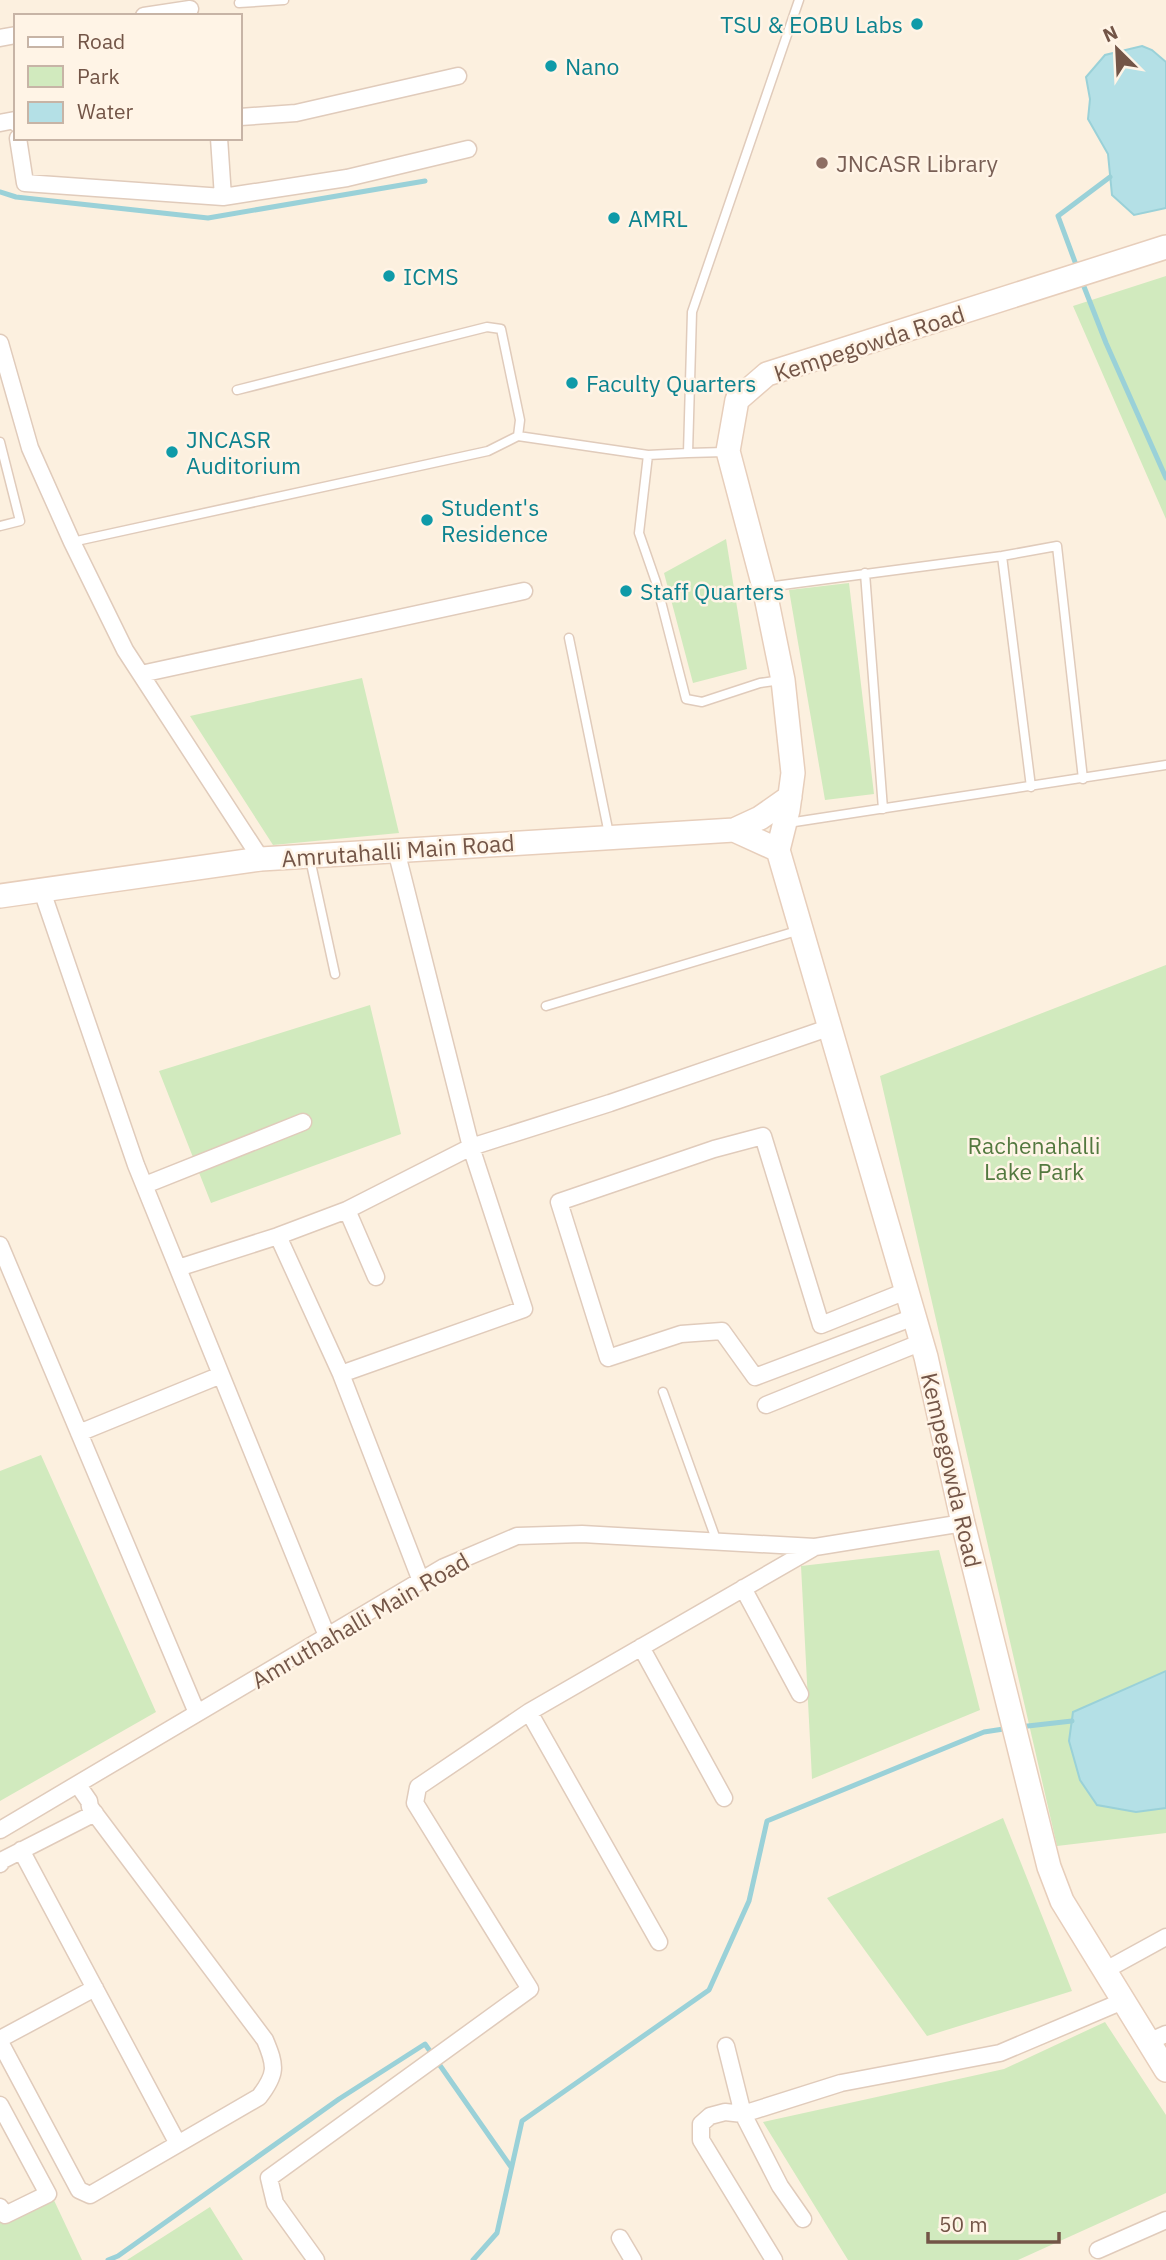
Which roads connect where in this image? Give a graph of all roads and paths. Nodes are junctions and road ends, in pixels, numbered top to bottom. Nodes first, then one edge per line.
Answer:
1 (284, 0) edge
2 (799, 0) edge
3 (239, 3) dead end
4 (190, 9) dead end
5 (157, 14) edge
6 (458, 76) dead end
7 (242, 117) edge
8 (18, 140) edge
9 (219, 140) edge
10 (468, 149) dead end
11 (223, 197) junction
12 (1166, 247) edge
13 (0, 343) edge
14 (237, 390) dead end
15 (518, 436) junction
16 (1, 442) edge
17 (728, 451) junction
18 (688, 453) junction
19 (648, 455) junction
20 (0, 526) edge
21 (72, 542) junction
22 (1002, 556) junction
23 (865, 573) junction
24 (764, 587) junction
25 (524, 591) dead end
26 (569, 638) dead end
27 (141, 674) junction
28 (783, 680) junction
29 (1166, 765) edge
30 (1083, 779) junction
31 (1031, 787) junction
32 (790, 797) junction
33 (883, 809) junction
34 (784, 824) junction
35 (734, 830) junction
36 (610, 837) junction
37 (396, 850) junction
38 (778, 850) junction
39 (310, 856) junction
40 (261, 859) junction
41 (41, 891) junction
42 (0, 896) edge
43 (800, 930) junction
44 (335, 974) dead end
45 (546, 1006) dead end
46 (828, 1028) junction
47 (303, 1122) dead end
48 (471, 1147) junction
49 (145, 1185) junction
50 (347, 1210) junction
51 (278, 1236) junction
52 (0, 1245) edge
53 (178, 1268) junction
54 (376, 1277) dead end
55 (906, 1291) junction
56 (914, 1318) junction
57 (821, 1325) junction
58 (922, 1342) junction
59 (830, 1349) junction
60 (341, 1374) junction
61 (221, 1375) junction
62 (663, 1392) dead end
63 (766, 1405) dead end
64 (79, 1433) junction
65 (963, 1523) junction
66 (717, 1542) junction
67 (814, 1547) junction
68 (421, 1581) junction
69 (743, 1588) junction
70 (327, 1636) junction
71 (641, 1647) junction
72 (800, 1695) dead end
73 (529, 1712) junction
74 (197, 1713) junction
75 (74, 1787) junction
76 (724, 1798) dead end
77 (93, 1810) junction
78 (0, 1830) edge
79 (21, 1850) junction
80 (0, 1864) edge
81 (1166, 1937) edge
82 (659, 1942) dead end
83 (1104, 1971) junction
84 (95, 1989) junction
85 (1123, 2000) junction
86 (1157, 2038) edge
87 (0, 2040) edge
88 (726, 2046) dead end
89 (1166, 2070) edge
90 (0, 2105) edge
91 (743, 2115) junction
92 (178, 2144) junction
93 (0, 2207) edge
94 (803, 2219) dead end
95 (1166, 2220) edge
96 (620, 2238) dead end
97 (1098, 2250) dead end
98 (316, 2260) edge
99 (633, 2260) edge
100 (774, 2260) edge

1 - 3 lane
2 - 18 lane
4 - 5 street
6 - 7 street
8 - 11 street
9 - 11 street
10 - 11 street
12 - 17 street, Kempegowda Road
13 - 21 street
14 - 15 lane
15 - 19 lane
15 - 21 lane
16 - 20 lane
17 - 18 lane
17 - 24 street, Kempegowda Road
18 - 19 lane
19 - 28 lane
21 - 27 street
22 - 23 lane
22 - 30 lane
22 - 31 lane
23 - 24 lane
23 - 33 lane
24 - 28 street, Kempegowda Road
25 - 27 street
26 - 36 lane
27 - 40 street
28 - 32 street, Kempegowda Road
29 - 30 lane
30 - 31 lane
31 - 33 lane
32 - 34 street, Kempegowda Road
32 - 35 street, Amrutahalli Main Road
33 - 34 lane
34 - 38 street, Kempegowda Road
35 - 36 street, Amrutahalli Main Road
35 - 38 street
36 - 37 street, Amrutahalli Main Road
37 - 39 street, Amrutahalli Main Road
37 - 48 street
38 - 43 street, Kempegowda Road
39 - 40 street, Amrutahalli Main Road
39 - 44 lane
40 - 41 street, Amrutahalli Main Road
41 - 42 street, Amrutahalli Main Road
41 - 49 street
43 - 45 lane
43 - 46 street, Kempegowda Road
46 - 48 street
46 - 55 street, Kempegowda Road
47 - 49 street
48 - 50 street
48 - 60 street
49 - 53 street
50 - 51 street
50 - 54 street
51 - 53 street
51 - 60 street
52 - 64 street
53 - 61 street
55 - 56 street, Kempegowda Road
55 - 57 street
56 - 58 street, Kempegowda Road
56 - 59 street
57 - 59 street
57 - 59 street
58 - 63 street
58 - 65 street, Kempegowda Road
60 - 68 street
61 - 64 street
61 - 70 street
62 - 66 lane
64 - 74 street
65 - 67 street, Amruthahalli Main Road
65 - 83 street, Kempegowda Road
66 - 67 street, Amruthahalli Main Road
66 - 68 street, Amruthahalli Main Road
67 - 69 street
68 - 70 street, Amruthahalli Main Road
69 - 71 street
69 - 72 street
70 - 74 street, Amruthahalli Main Road
71 - 73 street
71 - 76 street
73 - 82 street
73 - 98 street
74 - 75 street, Amruthahalli Main Road
75 - 77 street
75 - 78 street, Amruthahalli Main Road
77 - 79 street
77 - 92 street
79 - 80 street
79 - 84 street
81 - 83 street
83 - 85 street, Kempegowda Road
84 - 87 street
84 - 92 street
85 - 86 street, Kempegowda Road
85 - 91 street
86 - 89 street, Kempegowda Road
87 - 92 street
88 - 91 street
90 - 93 street
91 - 94 street
91 - 100 street
95 - 97 street
96 - 99 street

